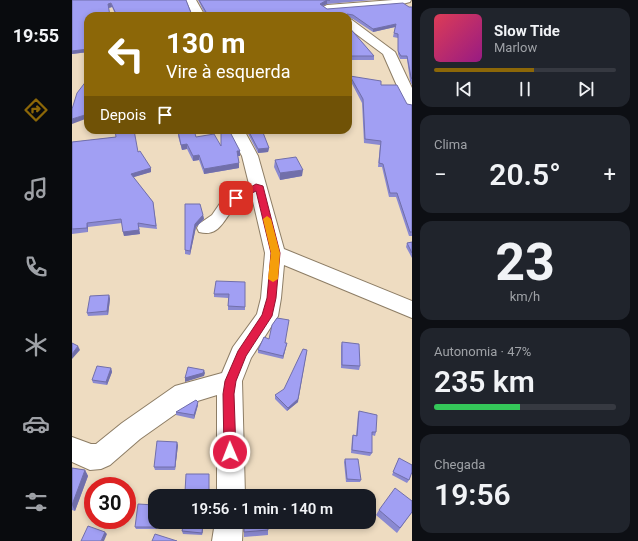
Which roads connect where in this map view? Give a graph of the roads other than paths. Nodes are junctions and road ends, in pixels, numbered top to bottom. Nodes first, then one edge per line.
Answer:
1 (191, 0) edge
2 (317, 0) edge
3 (406, 0) edge
4 (327, 8) junction
5 (197, 12) edge
6 (332, 12) edge
7 (352, 25) edge
8 (412, 104) edge
9 (238, 134) edge
10 (259, 186) junction
11 (206, 228) dead end
12 (275, 253) junction
13 (412, 310) edge
14 (230, 381) junction
15 (72, 449) edge
16 (231, 489) edge
17 (228, 529) edge
18 (227, 541) edge

1 - 5 street
2 - 4 street
3 - 4 street
4 - 6 street
7 - 8 street
9 - 10 street
10 - 11 street
10 - 12 street
12 - 13 street
12 - 14 street
14 - 15 street
14 - 16 street
17 - 18 street

